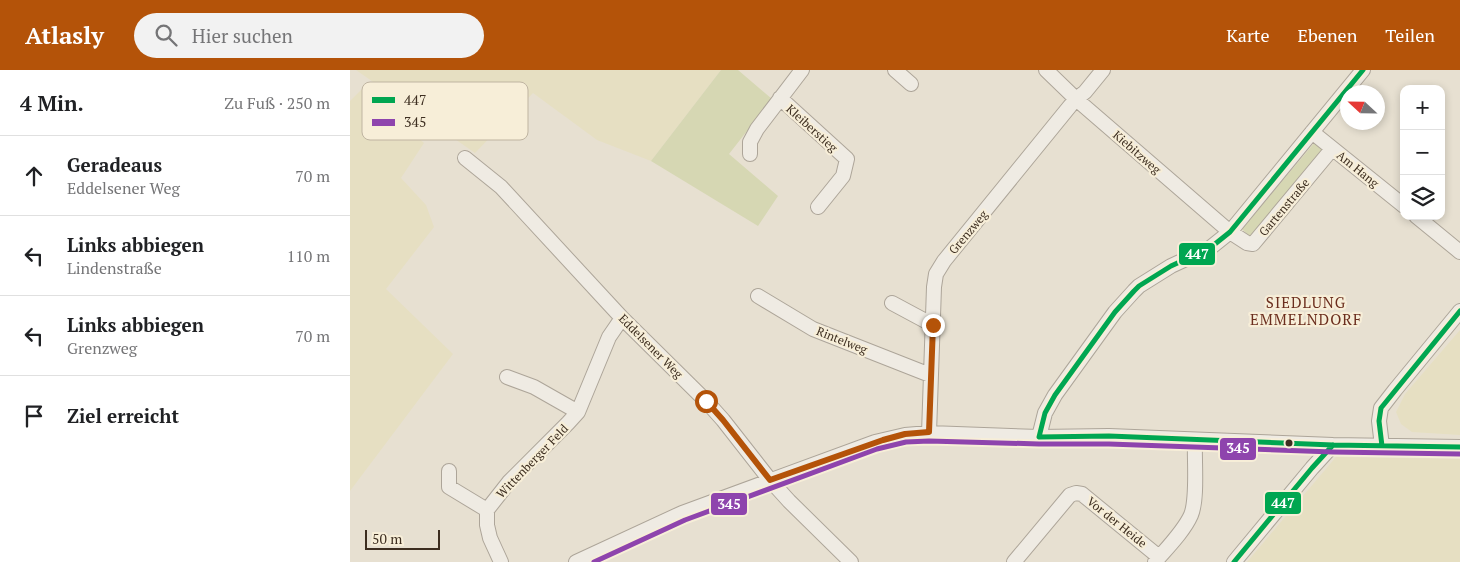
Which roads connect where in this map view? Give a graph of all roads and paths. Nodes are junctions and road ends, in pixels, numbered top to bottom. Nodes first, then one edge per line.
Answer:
1 (802, 70) edge
2 (895, 70) edge
3 (1046, 70) edge
4 (1103, 70) edge
5 (1363, 70) edge
6 (911, 84) dead end
7 (780, 98) junction
8 (1076, 98) junction
9 (1312, 132) junction
10 (1332, 149) junction
11 (750, 154) dead end
12 (465, 158) dead end
13 (1400, 203) edge
14 (818, 207) dead end
15 (1421, 220) edge
16 (1230, 232) junction
17 (1460, 252) edge
18 (758, 296) dead end
19 (892, 303) dead end
20 (1460, 311) edge
21 (622, 318) junction
22 (933, 325) junction
23 (930, 375) junction
24 (507, 377) dead end
25 (578, 412) junction
26 (929, 432) junction
27 (1039, 437) junction
28 (1195, 440) junction
29 (1333, 445) junction
30 (1382, 446) junction
31 (1460, 447) edge
32 (449, 471) dead end
33 (770, 480) junction
34 (487, 510) junction
35 (1157, 560) edge
36 (501, 562) edge
37 (576, 562) edge
38 (851, 562) edge
39 (1014, 562) edge
40 (1234, 562) edge

1 - 7 street
2 - 6 street
3 - 8 street, Kiebitzweg
4 - 8 street, Grenzweg
5 - 9 street
7 - 11 street
7 - 14 street, Kleiberstieg
8 - 16 street, Kiebitzweg
8 - 22 street, Grenzweg
9 - 10 street, Am Hang
9 - 16 street
10 - 13 street, Am Hang
10 - 16 street, Gartenstraße
12 - 21 street, Eddelsener Weg
15 - 17 street
16 - 27 street
18 - 23 street, Rintelweg
19 - 22 street
20 - 30 street
21 - 25 street, Wittenberger Feld
21 - 33 street, Eddelsener Weg
22 - 23 street, Grenzweg
23 - 26 street, Grenzweg
24 - 25 street, Wittenberger Feld
25 - 34 street, Wittenberger Feld
26 - 27 street
26 - 33 street
27 - 28 street
28 - 29 street
28 - 35 street, Vor der Heide
29 - 30 street
29 - 40 street
30 - 31 street
32 - 34 street, Wittenberger Feld
33 - 37 street
33 - 38 street, Eddelsener Weg
34 - 36 street, Wittenberger Feld
35 - 39 street, Vor der Heide

